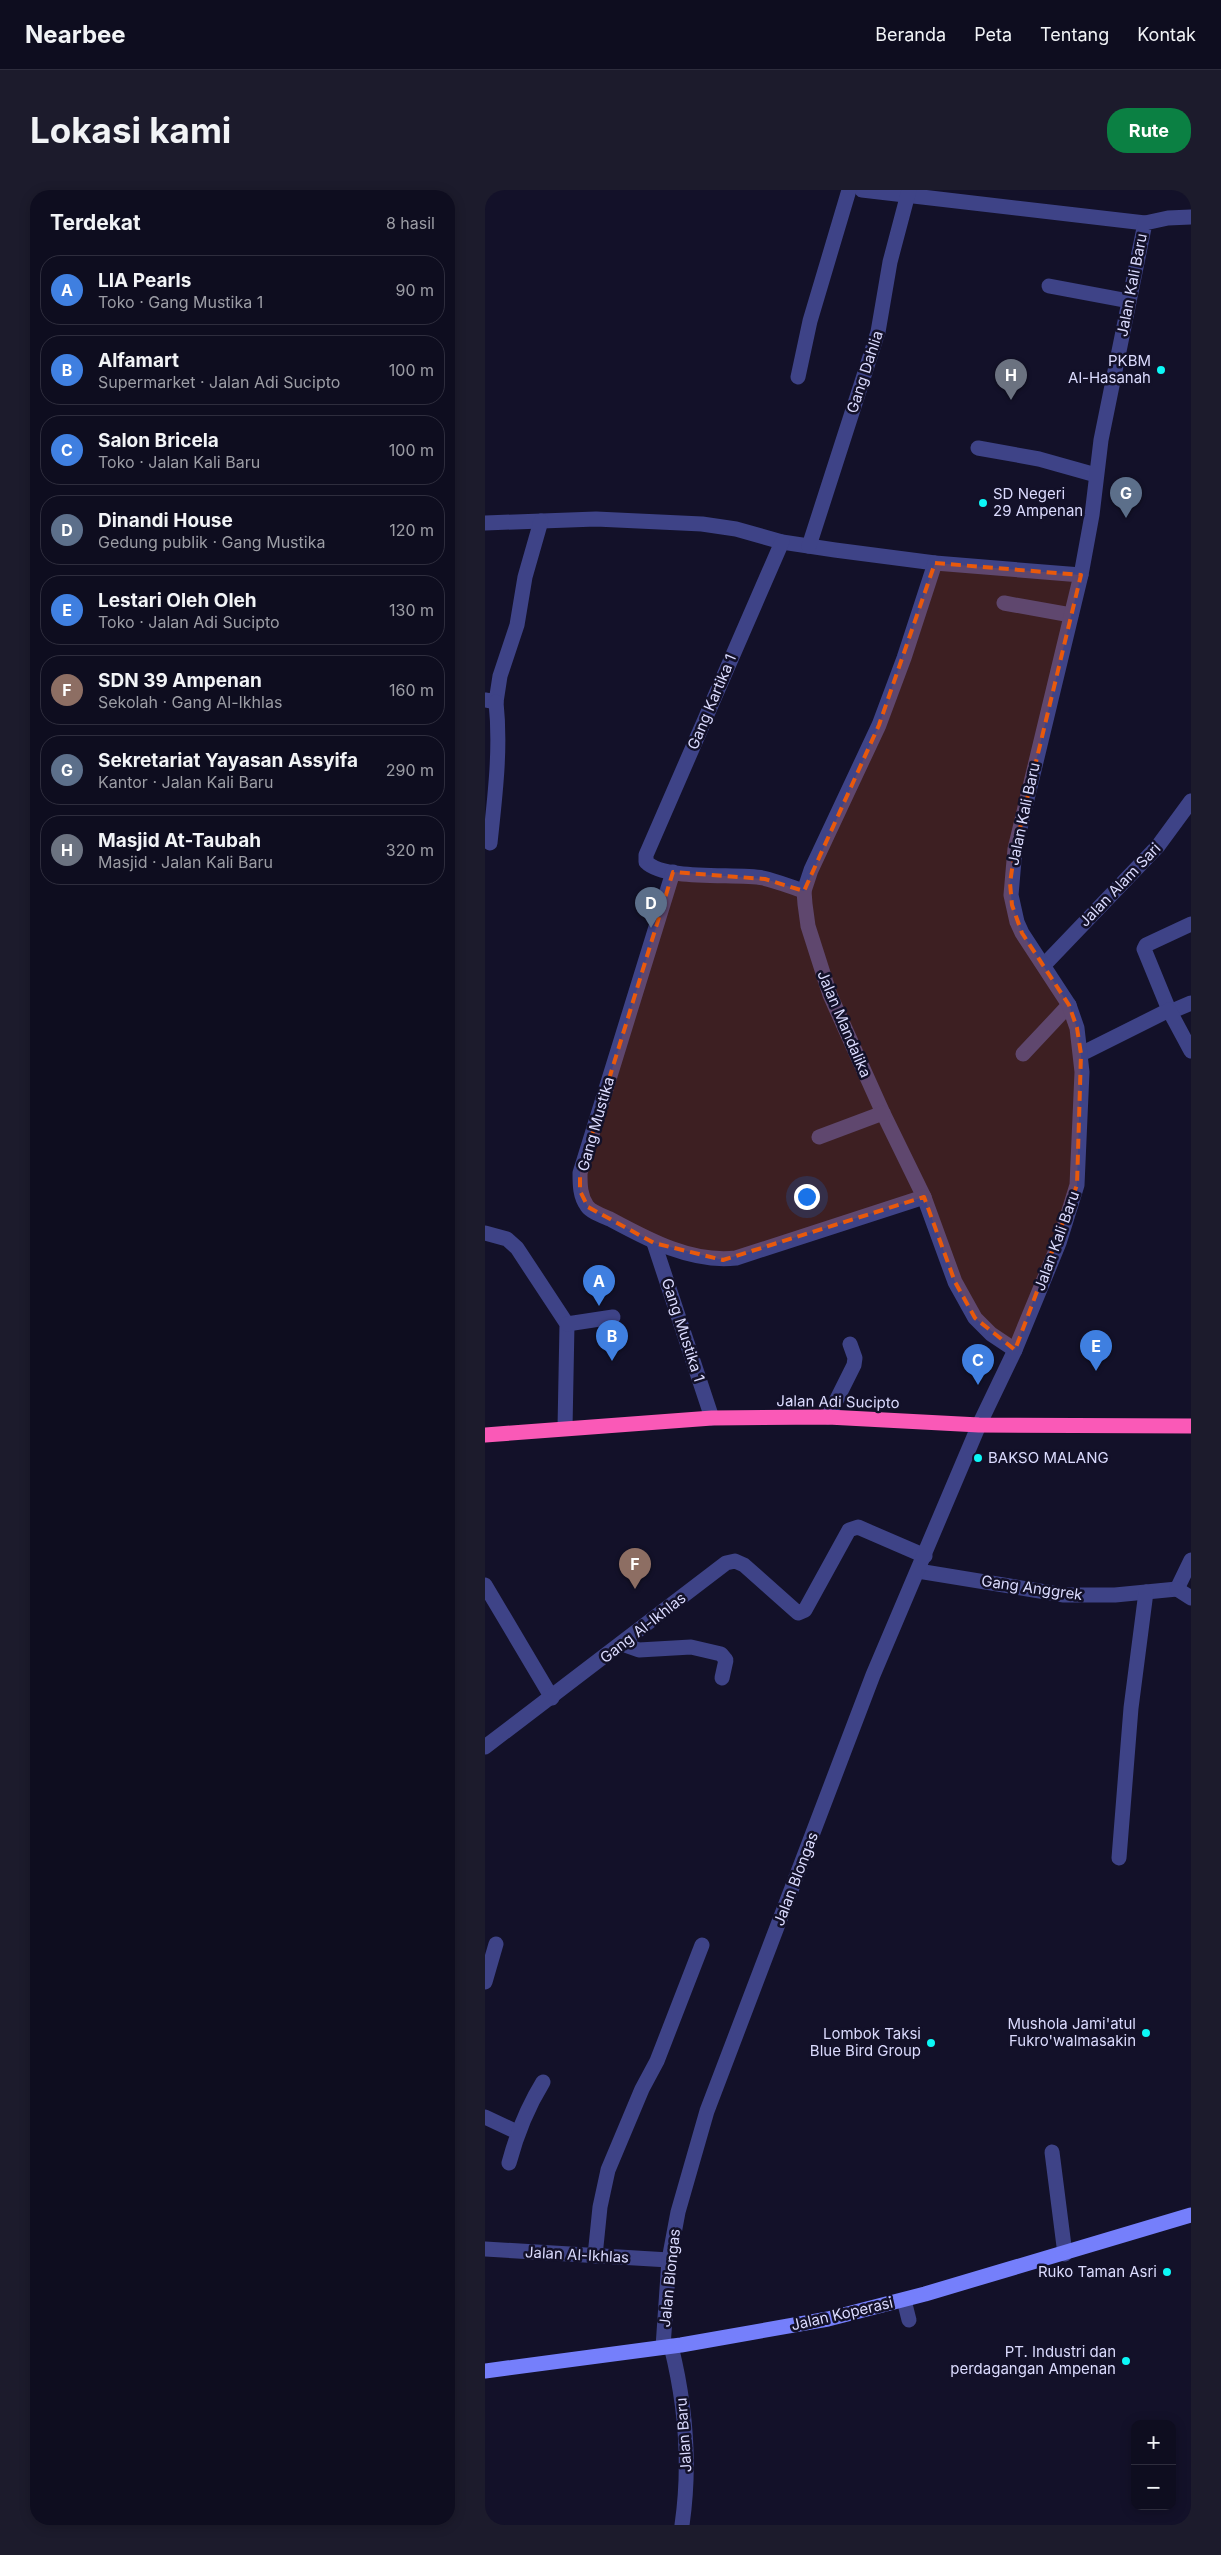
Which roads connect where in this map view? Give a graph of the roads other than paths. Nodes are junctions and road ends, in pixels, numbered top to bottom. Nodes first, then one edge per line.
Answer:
1 (849, 190) edge
2 (862, 190) edge
3 (908, 192) edge
4 (1191, 217) edge
5 (1145, 223) junction
6 (1049, 286) dead end
7 (1129, 301) junction
8 (798, 377) dead end
9 (978, 448) dead end
10 (1096, 475) junction
11 (541, 521) junction
12 (485, 522) edge
13 (782, 542) junction
14 (809, 546) junction
15 (935, 563) junction
16 (1081, 575) junction
17 (1004, 603) dead end
18 (1071, 615) junction
19 (490, 701) edge
20 (1191, 801) edge
21 (490, 843) dead end
22 (673, 872) junction
23 (804, 891) junction
24 (1191, 924) edge
25 (1044, 965) junction
26 (1191, 1003) edge
27 (1069, 1005) junction
28 (1170, 1012) junction
29 (1191, 1051) edge
30 (1023, 1054) dead end
31 (1081, 1054) junction
32 (883, 1113) junction
33 (819, 1137) dead end
34 (924, 1197) junction
35 (485, 1233) edge
36 (654, 1243) junction
37 (613, 1317) dead end
38 (567, 1324) junction
39 (850, 1344) dead end
40 (1015, 1350) junction
41 (828, 1417) junction
42 (712, 1418) junction
43 (979, 1425) junction
44 (1191, 1426) edge
45 (565, 1428) junction
46 (485, 1435) edge
47 (925, 1556) junction
48 (1191, 1560) edge
49 (918, 1571) junction
50 (485, 1584) edge
51 (1177, 1589) junction
52 (1146, 1592) junction
53 (1191, 1598) edge
54 (622, 1644) junction
55 (721, 1678) dead end
56 (551, 1698) junction
57 (485, 1747) edge
58 (1119, 1858) dead end
59 (496, 1944) dead end
60 (702, 1944) dead end
61 (485, 1982) edge
62 (543, 2082) dead end
63 (485, 2117) edge
64 (517, 2132) junction
65 (1052, 2152) dead end
66 (509, 2162) dead end
67 (1191, 2215) edge
68 (485, 2249) edge
69 (1065, 2254) junction
70 (595, 2256) junction
71 (669, 2260) junction
72 (905, 2300) junction
73 (909, 2320) dead end
74 (667, 2347) junction
75 (485, 2371) edge
76 (682, 2525) edge

1 - 8 street
2 - 3 street
3 - 5 street
3 - 14 street, Gang Dahlia
4 - 5 street, Jalan Kali Baru
5 - 7 street, Jalan Kali Baru
6 - 7 street
7 - 10 street, Jalan Kali Baru
9 - 10 street
10 - 16 street, Jalan Kali Baru
11 - 12 street
11 - 13 street
11 - 19 street
13 - 14 street
13 - 22 street, Gang Kartika 1
14 - 15 street
15 - 16 street
15 - 23 street, Jalan Mandalika
16 - 18 street, Jalan Kali Baru
17 - 18 street
18 - 25 street, Jalan Kali Baru
19 - 21 street
20 - 25 street, Jalan Alam Sari
22 - 23 street
22 - 36 street, Gang Mustika
23 - 32 street, Jalan Mandalika
24 - 28 street
25 - 27 street, Jalan Kali Baru
26 - 28 street
27 - 30 street
27 - 31 street, Jalan Kali Baru
28 - 29 street
28 - 31 street
31 - 40 street, Jalan Kali Baru
32 - 33 street
32 - 34 street, Jalan Mandalika
34 - 36 street, Gang Mustika
34 - 40 street, Jalan Mandalika
35 - 38 street
36 - 42 street, Gang Mustika 1
37 - 38 street
38 - 45 street
39 - 41 street
40 - 43 street, Jalan Kali Baru
41 - 42 highway, Jalan Adi Sucipto
41 - 43 highway, Jalan Adi Sucipto
42 - 45 highway, Jalan Adi Sucipto
43 - 44 highway, Jalan Adi Sucipto
43 - 47 street, Jalan Blongas
45 - 46 highway, Jalan Adi Sucipto
47 - 49 street, Jalan Blongas
47 - 54 street, Gang Al-Ikhlas
48 - 51 street
49 - 52 street, Gang Anggrek
49 - 71 street, Jalan Blongas
50 - 56 street
51 - 52 street, Gang Anggrek
51 - 53 street
52 - 58 street
54 - 55 street
54 - 56 street, Gang Al-Ikhlas
56 - 57 street, Gang Al-Ikhlas
59 - 61 street
60 - 70 street
62 - 64 street
63 - 64 street
64 - 66 street
65 - 69 street
67 - 69 street, Jalan Koperasi
68 - 70 street, Jalan Al-Ikhlas
69 - 72 street, Jalan Koperasi
70 - 71 street, Jalan Al-Ikhlas
71 - 74 street, Jalan Blongas
72 - 73 street
72 - 74 street, Jalan Koperasi
74 - 75 street, Jalan Koperasi
74 - 76 street, Jalan Baru

